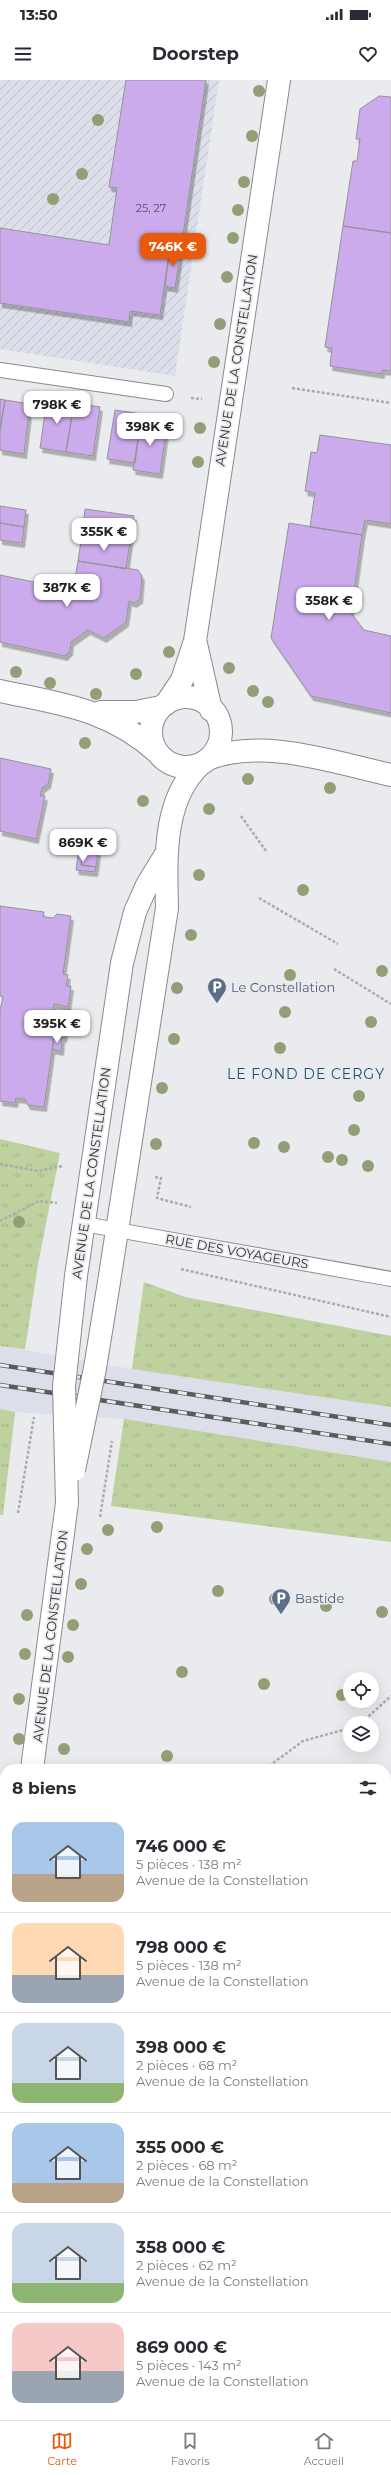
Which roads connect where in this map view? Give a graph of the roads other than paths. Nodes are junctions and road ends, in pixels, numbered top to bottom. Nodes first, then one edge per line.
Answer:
1 (279, 80) edge
2 (0, 370) edge
3 (166, 394) road end
4 (195, 641) junction
5 (0, 691) edge
6 (164, 706) junction
7 (86, 711) junction
8 (215, 715) junction
9 (281, 752) junction
10 (160, 755) junction
11 (205, 761) junction
12 (391, 775) edge
13 (173, 816) junction
14 (166, 854) junction
15 (84, 1224) junction
16 (117, 1229) junction
17 (391, 1279) edge
18 (66, 1512) junction
19 (33, 1764) edge

1 - 4 street, AVENUE DE LA CONSTELLATION
2 - 3 lane
4 - 6 street, AVENUE DE LA CONSTELLATION
4 - 8 street, AVENUE DE LA CONSTELLATION
5 - 7 street
6 - 7 street
6 - 8 street
6 - 10 street, AVENUE DE LA CONSTELLATION
7 - 10 street
8 - 9 street
8 - 11 street, AVENUE DE LA CONSTELLATION
9 - 11 street
9 - 12 street
10 - 11 street
10 - 13 street, AVENUE DE LA CONSTELLATION
11 - 13 street, AVENUE DE LA CONSTELLATION
13 - 14 street, AVENUE DE LA CONSTELLATION
14 - 15 street, AVENUE DE LA CONSTELLATION
14 - 16 street, AVENUE DE LA CONSTELLATION
15 - 16 lane, RUE DES VOYAGEURS
15 - 18 street, AVENUE DE LA CONSTELLATION, bridge
16 - 17 lane, RUE DES VOYAGEURS
16 - 18 street, AVENUE DE LA CONSTELLATION, bridge
18 - 19 street, AVENUE DE LA CONSTELLATION

